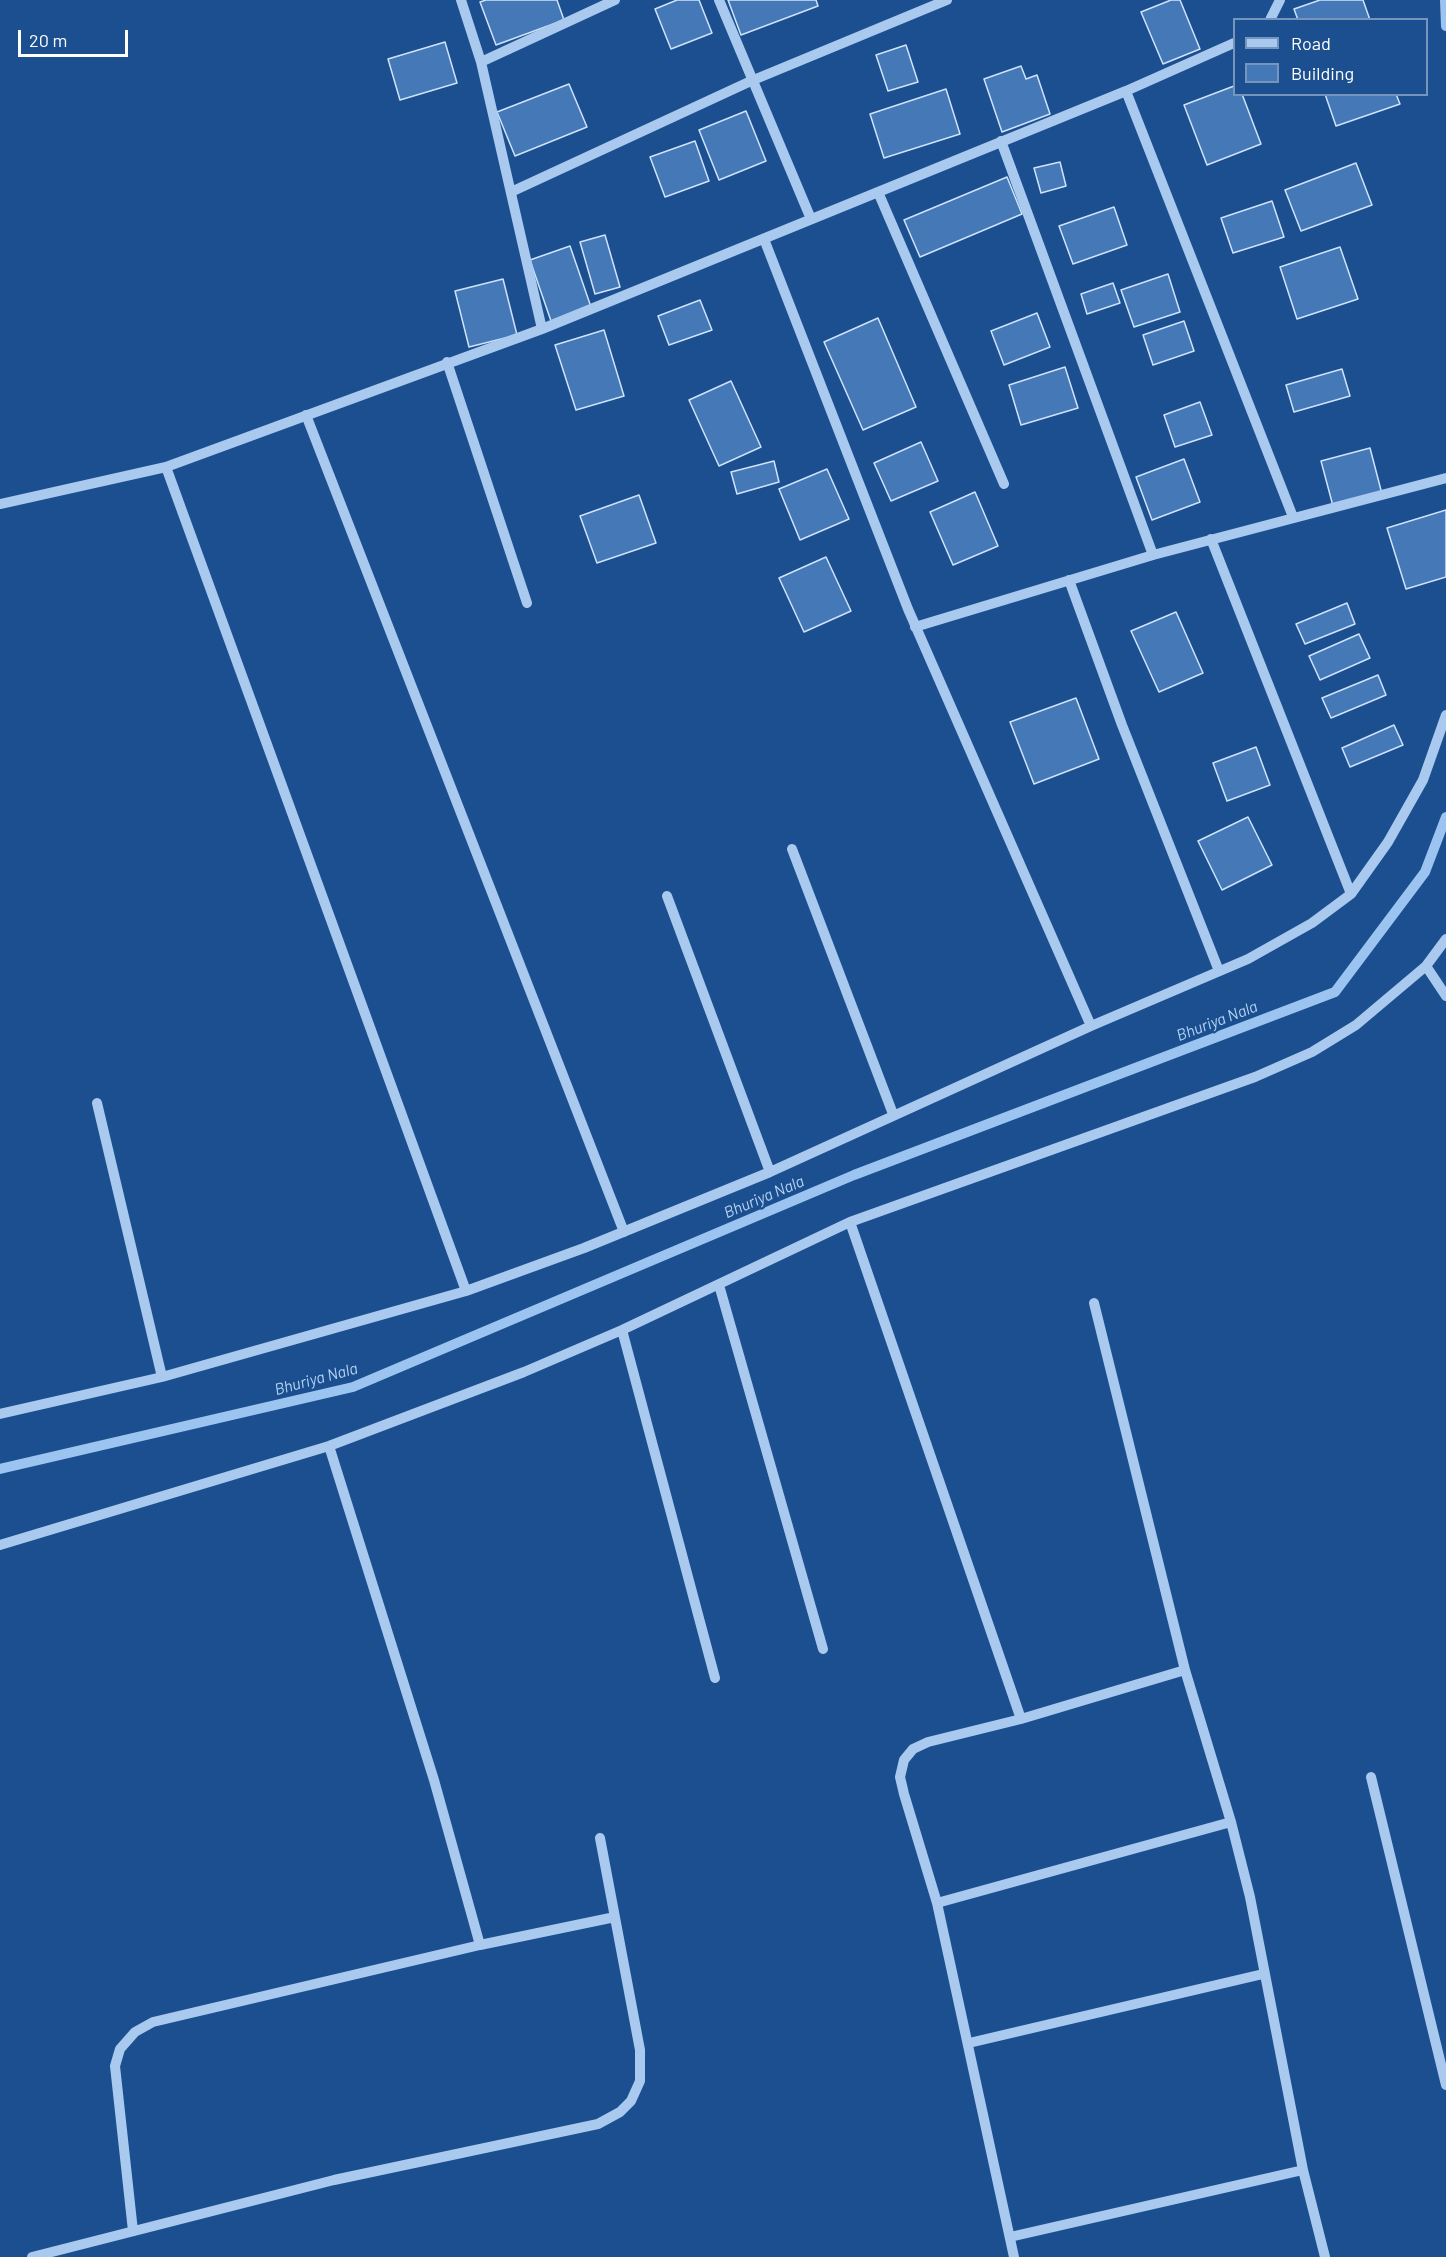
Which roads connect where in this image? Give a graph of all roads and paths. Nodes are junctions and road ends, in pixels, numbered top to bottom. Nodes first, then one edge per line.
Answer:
1 (461, 0) edge
2 (615, 0) edge
3 (719, 0) edge
4 (947, 0) edge
5 (1280, 0) edge
6 (1271, 18) edge
7 (1233, 43) edge
8 (481, 62) junction
9 (751, 81) junction
10 (1126, 92) junction
11 (1001, 141) junction
12 (511, 192) junction
13 (878, 192) junction
14 (811, 219) junction
15 (764, 239) junction
16 (542, 329) junction
17 (447, 362) junction
18 (306, 415) junction
19 (166, 467) junction
20 (1446, 478) edge
21 (1004, 484) dead end
22 (0, 504) edge
23 (1293, 517) junction
24 (1211, 539) junction
25 (1154, 555) junction
26 (1069, 579) junction
27 (527, 603) dead end
28 (915, 627) junction
29 (1446, 716) edge
30 (792, 849) dead end
31 (1351, 894) junction
32 (667, 896) dead end
33 (1446, 939) edge
34 (1426, 966) junction
35 (1219, 971) junction
36 (1446, 996) edge
37 (1090, 1026) junction
38 (97, 1103) dead end
39 (893, 1114) junction
40 (770, 1172) junction
41 (850, 1222) junction
42 (624, 1232) junction
43 (719, 1285) junction
44 (466, 1291) junction
45 (1094, 1303) dead end
46 (622, 1330) junction
47 (162, 1377) junction
48 (0, 1414) edge
49 (329, 1446) junction
50 (0, 1545) edge
51 (823, 1649) dead end
52 (1185, 1670) junction
53 (715, 1678) dead end
54 (1021, 1719) junction
55 (1371, 1778) dead end
56 (1231, 1822) junction
57 (600, 1838) dead end
58 (937, 1903) junction
59 (615, 1917) junction
60 (480, 1945) junction
61 (1263, 1974) junction
62 (969, 2043) junction
63 (1446, 2085) edge
64 (1304, 2170) junction
65 (133, 2231) junction
66 (1010, 2237) junction
67 (32, 2257) edge
68 (1014, 2257) edge
69 (1325, 2257) edge

1 - 8 street
2 - 8 street
3 - 9 street
4 - 9 street
5 - 6 street
7 - 10 street
8 - 12 street
9 - 12 street
9 - 14 street
10 - 11 street
10 - 23 street
11 - 13 street
11 - 25 street
12 - 16 street
13 - 14 street
13 - 21 street
14 - 15 street
15 - 16 street
15 - 28 street
16 - 17 street
17 - 18 street
17 - 27 street
18 - 19 street
18 - 42 street
19 - 22 street
19 - 44 street
20 - 23 street
23 - 24 street
24 - 25 street
24 - 31 street
25 - 26 street
26 - 28 street
26 - 35 street
28 - 37 street
29 - 31 street
30 - 39 street
31 - 35 street
32 - 40 street
33 - 34 street
34 - 36 street
34 - 41 street
35 - 37 street
37 - 39 street
38 - 47 street
39 - 40 street
40 - 42 street
41 - 43 street
41 - 54 street
42 - 44 street
43 - 46 street
43 - 51 street
44 - 47 street
45 - 52 street
46 - 49 street
46 - 53 street
47 - 48 street
49 - 50 street
49 - 60 street
52 - 54 street
52 - 56 street
54 - 58 street
55 - 63 street
56 - 58 street
56 - 61 street
57 - 59 street
58 - 62 street
59 - 60 street
59 - 65 street
60 - 65 street
61 - 62 street
61 - 64 street
62 - 66 street
64 - 66 street
64 - 69 street
65 - 67 street
66 - 68 street

